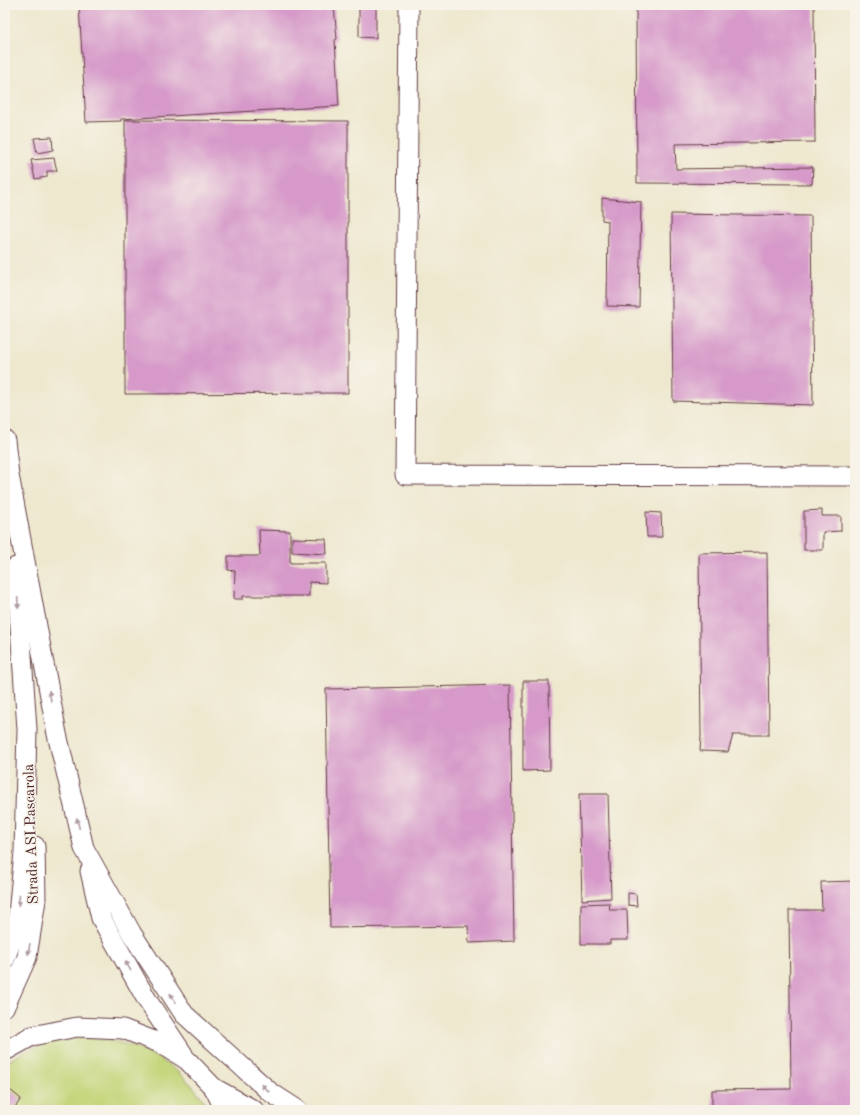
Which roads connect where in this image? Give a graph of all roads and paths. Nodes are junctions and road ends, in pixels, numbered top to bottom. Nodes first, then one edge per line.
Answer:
1 (409, 5) edge
2 (5, 440) edge
3 (855, 476) edge
4 (10, 480) junction
5 (27, 729) junction
6 (84, 848) junction
7 (5, 959) edge
8 (5, 1006) edge
9 (5, 1051) edge
10 (186, 1060) junction
11 (214, 1088) junction
12 (225, 1110) edge
13 (254, 1110) edge
14 (298, 1110) edge

1 - 3 street
2 - 4 street
4 -> 5 street
6 -> 4 street
5 -> 7 street
5 -> 8 street, Strada ASI Pascarola
10 -> 6 street
14 -> 6 street
9 - 10 street
10 - 11 street
11 - 12 street
11 - 13 street

